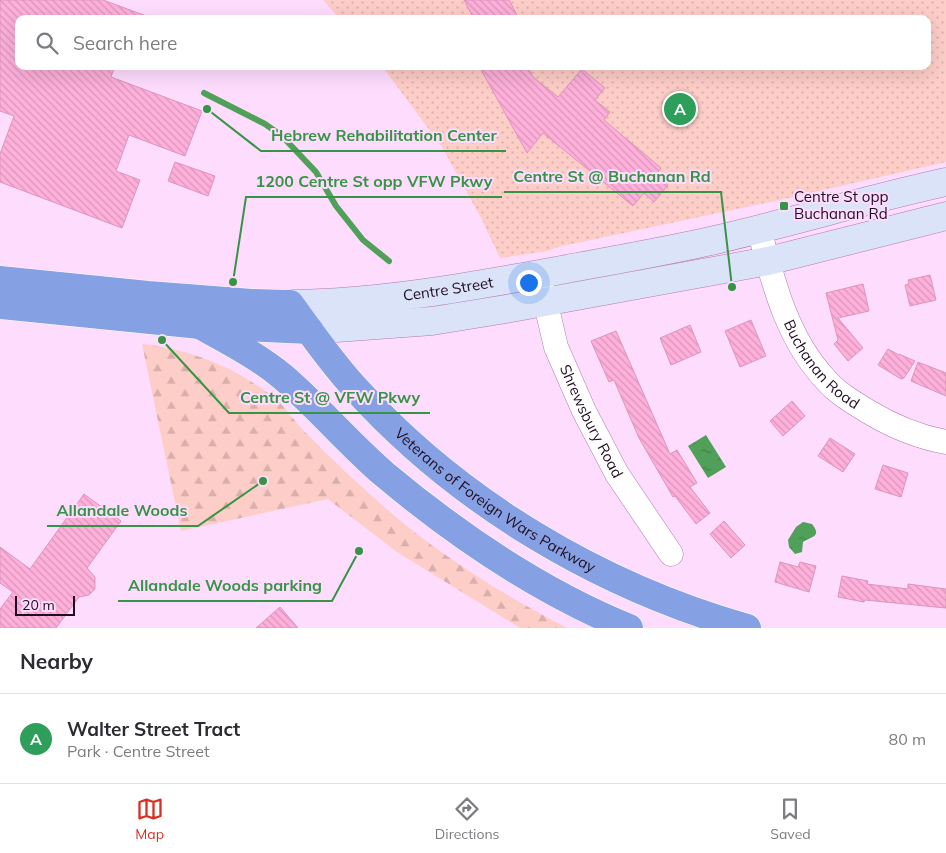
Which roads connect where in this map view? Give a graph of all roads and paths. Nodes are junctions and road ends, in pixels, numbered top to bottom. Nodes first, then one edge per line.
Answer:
1 (939, 183) edge
2 (943, 216) edge
3 (759, 229) junction
4 (768, 261) junction
5 (539, 274) junction
6 (0, 280) edge
7 (545, 301) junction
8 (290, 304) junction
9 (0, 305) edge
10 (200, 325) junction
11 (309, 330) junction
12 (946, 442) edge
13 (671, 554) dead end
14 (629, 628) edge
15 (747, 628) edge

1 - 2 main road
1 - 3 main road, Centre Street
2 - 4 main road, Centre Street
3 - 4 street, Buchanan Road
3 - 5 main road, Centre Street
4 - 7 main road, Centre Street
4 - 12 street, Buchanan Road
5 - 7 street, Shrewsbury Road
5 - 8 main road, Centre Street
6 - 8 highway, Centre Street
7 - 11 main road, Centre Street
7 - 13 street, Shrewsbury Road
8 - 11 highway, Veterans of Foreign Wars Parkway
9 - 10 highway, Centre Street
10 - 11 highway, Centre Street
10 - 14 highway
11 - 15 highway, Veterans of Foreign Wars Parkway

